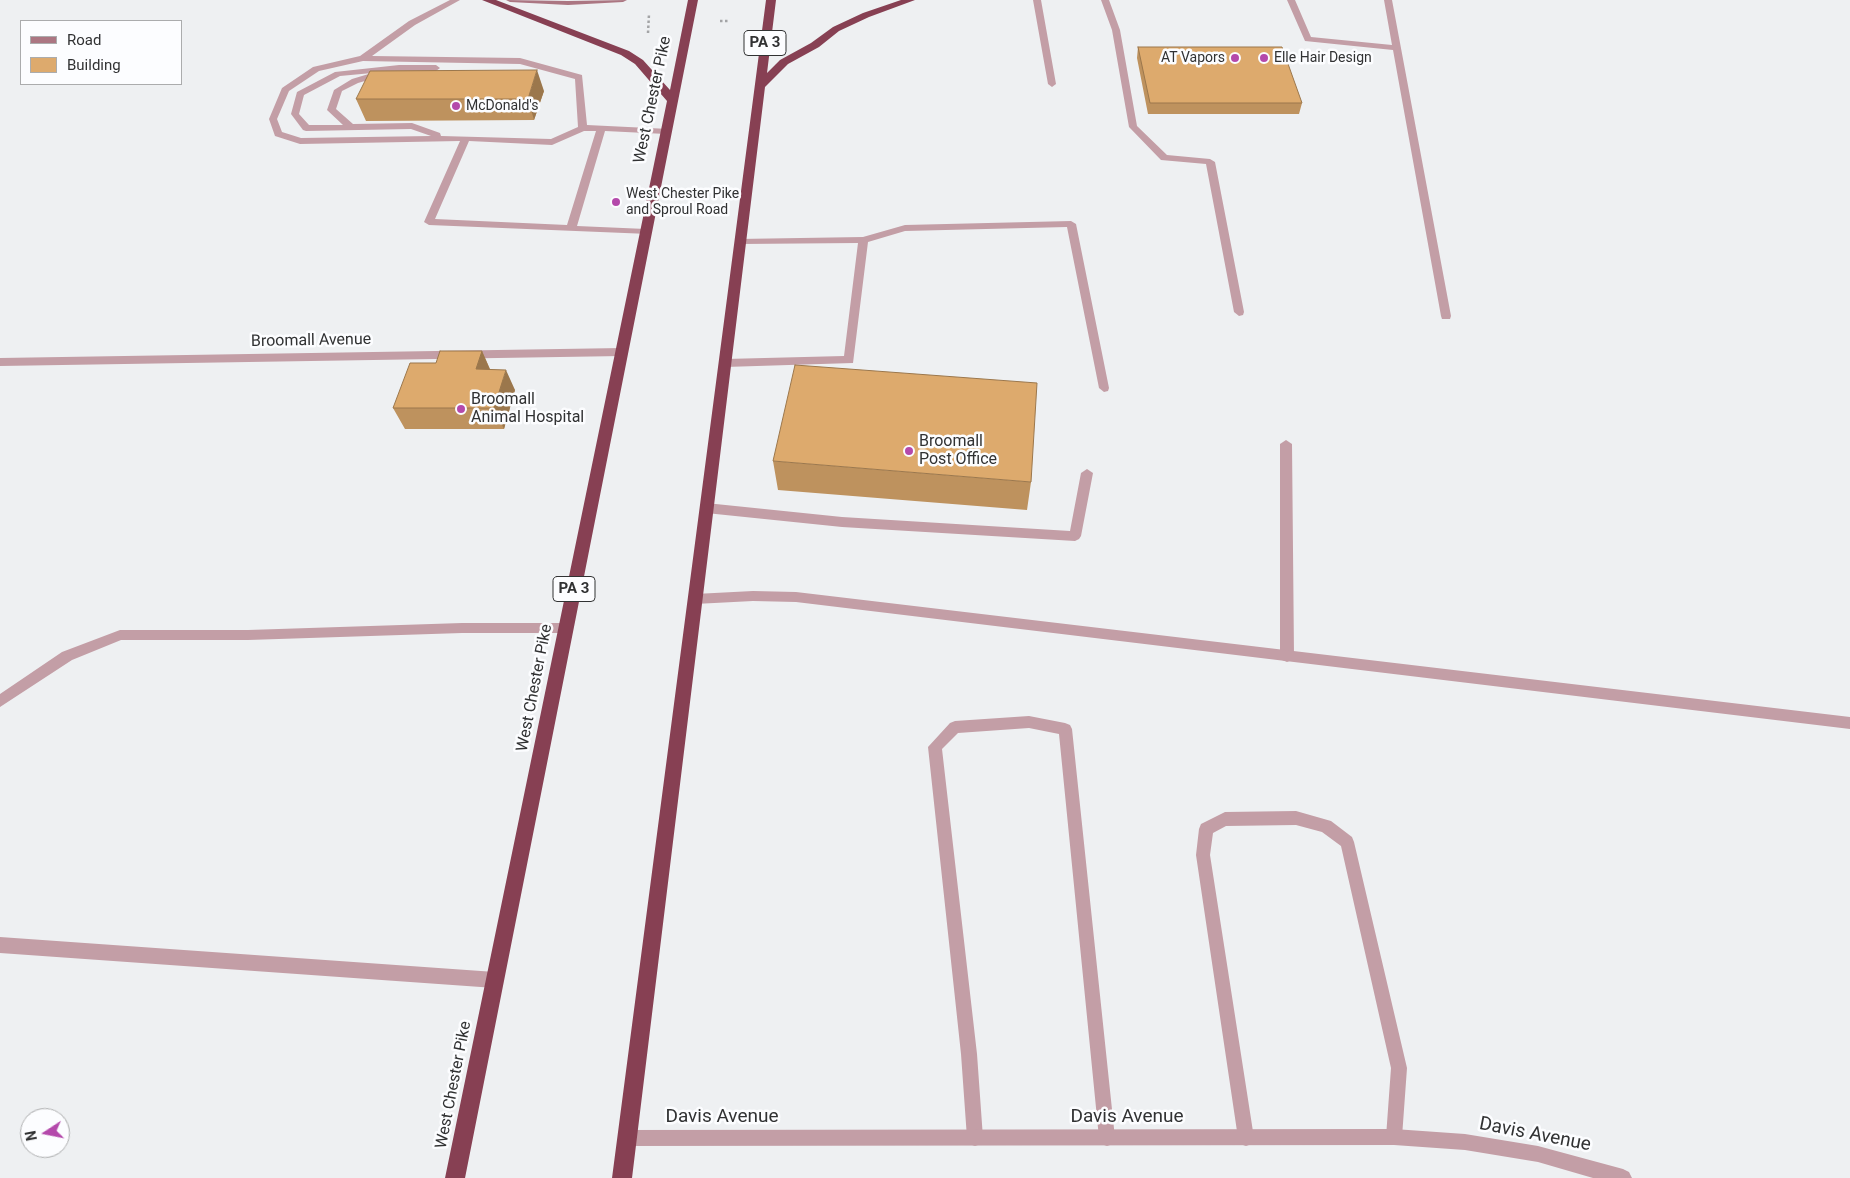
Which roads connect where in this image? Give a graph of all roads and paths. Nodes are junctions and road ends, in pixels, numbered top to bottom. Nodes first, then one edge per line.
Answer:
1 (456, 0) edge
2 (487, 0) edge
3 (510, 0) edge
4 (623, 0) edge
5 (693, 0) edge
6 (771, 0) edge
7 (910, 0) edge
8 (1037, 0) edge
9 (1105, 0) edge
10 (1291, 0) edge
11 (1388, 0) edge
12 (1396, 48) junction
13 (363, 58) junction
14 (478, 60) junction
15 (399, 68) junction
16 (1052, 84) dead end
17 (760, 86) junction
18 (672, 100) junction
19 (350, 126) junction
20 (583, 128) junction
21 (601, 130) junction
22 (666, 131) junction
23 (444, 138) junction
24 (466, 138) junction
25 (571, 228) junction
26 (646, 232) junction
27 (863, 240) junction
28 (741, 241) junction
29 (1239, 312) dead end
30 (1446, 316) dead end
31 (622, 352) junction
32 (0, 362) edge
33 (725, 363) junction
34 (1104, 388) dead end
35 (1286, 444) dead end
36 (1087, 473) dead end
37 (706, 508) junction
38 (695, 599) junction
39 (566, 628) junction
40 (1287, 656) junction
41 (0, 701) edge
42 (1850, 723) edge
43 (0, 945) edge
44 (495, 980) junction
45 (1394, 1137) junction
46 (627, 1138) junction
47 (975, 1138) junction
48 (1107, 1138) junction
49 (1246, 1138) junction
50 (455, 1178) edge
51 (622, 1178) edge
52 (1622, 1178) edge

1 - 13 street
2 - 18 highway
3 - 4 main road
5 - 18 highway, West Chester Pike / PA 3
6 - 17 highway, PA 3
7 - 17 highway
8 - 16 street
9 - 29 street
10 - 12 street
11 - 12 street
12 - 30 street
13 - 14 street
13 - 23 street
14 - 15 street
14 - 20 street
15 - 19 street
15 - 19 street
17 - 28 highway, PA 3
18 - 22 highway, West Chester Pike / PA 3
19 - 23 street
20 - 21 street
20 - 24 street
21 - 22 street
21 - 25 street
22 - 26 highway, West Chester Pike / PA 3
23 - 24 street
24 - 25 street
25 - 26 street
26 - 31 highway, West Chester Pike / PA 3
27 - 28 street
27 - 33 street
27 - 34 street
28 - 33 highway, PA 3
31 - 32 street, Broomall Avenue
31 - 39 highway, West Chester Pike / PA 3
33 - 37 highway, PA 3
35 - 40 street
36 - 37 street
37 - 38 highway, PA 3
38 - 40 street
38 - 46 highway, PA 3
39 - 41 street
39 - 44 highway, West Chester Pike / PA 3
40 - 42 street
43 - 44 street
44 - 50 highway, West Chester Pike / PA 3
45 - 49 street, Davis Avenue
45 - 49 street
45 - 52 street, Davis Avenue
46 - 47 street, Davis Avenue
46 - 51 highway, PA 3
47 - 48 street, Davis Avenue
47 - 48 street
48 - 49 street, Davis Avenue

